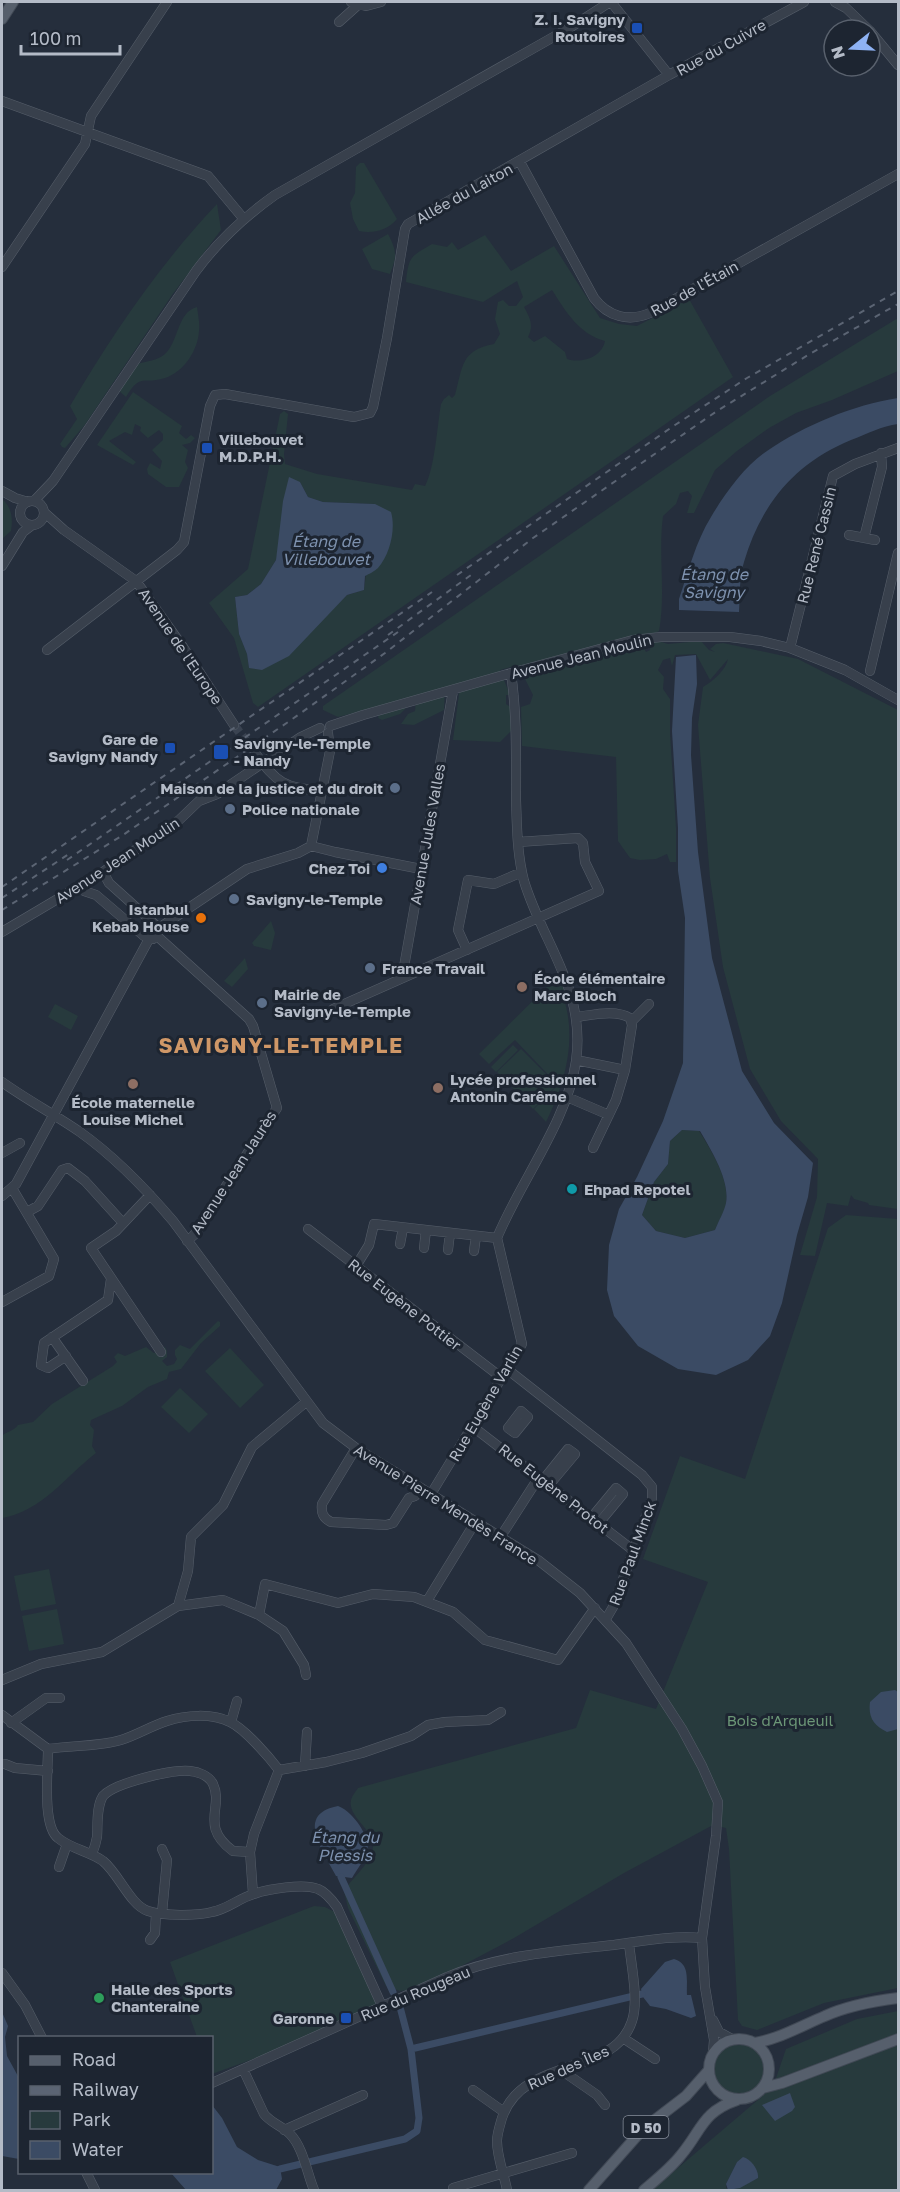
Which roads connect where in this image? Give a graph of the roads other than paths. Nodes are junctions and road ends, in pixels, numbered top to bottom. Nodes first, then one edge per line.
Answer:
1 (13, 2) edge
2 (167, 2) edge
3 (381, 2) edge
4 (611, 2) edge
5 (804, 2) edge
6 (835, 2) edge
7 (355, 3) edge
8 (856, 18) edge
9 (2, 19) edge
10 (339, 22) dead end
11 (882, 46) edge
12 (898, 65) edge
13 (669, 75) junction
14 (2, 100) edge
15 (87, 132) junction
16 (520, 162) junction
17 (898, 174) edge
18 (243, 218) junction
19 (2, 267) edge
20 (898, 448) edge
21 (881, 453) junction
22 (53, 481) junction
23 (2, 493) edge
24 (31, 501) junction
25 (44, 510) junction
26 (21, 517) junction
27 (33, 526) junction
28 (64, 530) junction
29 (849, 535) dead end
30 (864, 538) junction
31 (876, 540) dead end
32 (898, 553) edge
33 (2, 556) edge
34 (2, 566) edge
35 (136, 581) junction
36 (790, 648) junction
37 (46, 650) dead end
38 (870, 671) dead end
39 (511, 673) junction
40 (453, 691) junction
41 (898, 700) edge
42 (234, 725) tunnel mouth
43 (326, 729) junction
44 (255, 753) tunnel mouth
45 (321, 791) junction
46 (518, 842) junction
47 (311, 846) junction
48 (421, 869) junction
49 (103, 872) junction
50 (522, 872) junction
51 (81, 886) junction
52 (540, 918) junction
53 (2, 932) edge
54 (155, 934) junction
55 (467, 950) junction
56 (402, 978) junction
57 (649, 1004) dead end
58 (333, 1009) dead end
59 (576, 1017) junction
60 (632, 1020) junction
61 (576, 1060) junction
62 (625, 1070) junction
63 (2, 1082) edge
64 (567, 1097) junction
65 (609, 1114) junction
66 (55, 1115) junction
67 (20, 1143) dead end
68 (593, 1148) dead end
69 (2, 1153) edge
70 (12, 1188) junction
71 (150, 1195) junction
72 (2, 1196) edge
73 (27, 1212) junction
74 (123, 1223) junction
75 (403, 1228) junction
76 (309, 1229) dead end
77 (426, 1230) junction
78 (450, 1233) junction
79 (476, 1236) junction
80 (496, 1238) junction
81 (187, 1241) junction
82 (400, 1244) dead end
83 (424, 1248) dead end
84 (448, 1250) dead end
85 (474, 1251) dead end
86 (356, 1266) junction
87 (111, 1279) junction
88 (108, 1300) junction
89 (2, 1302) edge
90 (128, 1305) junction
91 (52, 1336) junction
92 (161, 1352) dead end
93 (66, 1356) junction
94 (507, 1369) junction
95 (502, 1378) junction
96 (83, 1381) dead end
97 (306, 1402) junction
98 (472, 1426) junction
99 (512, 1431) dead end
100 (500, 1447) junction
101 (356, 1448) junction
102 (544, 1480) junction
103 (431, 1494) junction
104 (415, 1496) dead end
105 (476, 1521) junction
106 (505, 1530) dead end
107 (634, 1551) junction
108 (428, 1601) junction
109 (178, 1606) junction
110 (595, 1608) junction
111 (259, 1615) junction
112 (606, 1619) junction
113 (306, 1675) dead end
114 (2, 1680) edge
115 (60, 1698) dead end
116 (237, 1701) dead end
117 (501, 1712) dead end
118 (2, 1715) edge
119 (11, 1722) junction
120 (231, 1722) junction
121 (307, 1732) dead end
122 (48, 1749) junction
123 (5, 1764) dead end
124 (305, 1766) junction
125 (279, 1770) junction
126 (48, 1771) junction
127 (67, 1844) junction
128 (162, 1849) dead end
129 (250, 1852) junction
130 (92, 1854) junction
131 (59, 1867) dead end
132 (253, 1894) junction
133 (159, 1913) junction
134 (702, 1938) junction
135 (150, 1940) dead end
136 (629, 1943) junction
137 (2, 1973) edge
138 (898, 1998) edge
139 (382, 2006) junction
140 (709, 2009) junction
141 (41, 2036) edge
142 (623, 2038) junction
143 (732, 2039) junction
144 (898, 2039) edge
145 (755, 2043) junction
146 (713, 2053) junction
147 (656, 2059) dead end
148 (243, 2069) junction
149 (561, 2070) junction
150 (709, 2070) junction
151 (213, 2083) edge
152 (763, 2088) junction
153 (473, 2090) dead end
154 (363, 2095) dead end
155 (739, 2100) junction
156 (605, 2105) dead end
157 (504, 2112) junction
158 (284, 2130) junction
159 (572, 2152) dead end
160 (503, 2173) junction
161 (87, 2174) edge
162 (453, 2188) dead end
163 (95, 2190) edge
164 (314, 2190) edge
165 (507, 2190) edge
166 (589, 2190) edge
167 (644, 2190) edge

1 - 9 main road
2 - 15 street
3 - 7 street
4 - 13 street
4 - 18 street
5 - 13 street, Rue du Cuivre
6 - 8 street
7 - 10 street
11 - 12 street
13 - 16 street, Allée du Laiton
14 - 15 street
15 - 18 street
15 - 19 street
16 - 17 street, Rue de l'Étain
16 - 35 street, Allée du Laiton
18 - 22 street
20 - 21 street, Rue René Cassin
21 - 30 street
21 - 36 street, Rue René Cassin
22 - 24 street
22 - 25 street
23 - 24 street
23 - 26 street
24 - 25 street
24 - 26 street
25 - 27 street
25 - 28 street, Avenue de l'Europe
26 - 27 street
26 - 33 street
27 - 28 street, Avenue de l'Europe
27 - 34 street
28 - 35 street, Avenue de l'Europe
29 - 30 street
30 - 31 street
32 - 38 street
35 - 37 street
35 - 42 street, Avenue de l'Europe
36 - 39 street, Avenue Jean Moulin
36 - 41 street, Avenue Jean Moulin
39 - 40 street, Avenue Jean Moulin
39 - 46 street
40 - 43 street, Avenue Jean Moulin
40 - 48 street, Avenue Jules Valles
43 - 45 street
43 - 49 street, Avenue Jean Moulin, bridge
44 - 45 street
45 - 47 street
46 - 50 street
46 - 52 street
47 - 48 street
47 - 54 street
48 - 56 street, Avenue Jules Valles
49 - 51 street, Avenue Jean Moulin
49 - 54 street
50 - 52 street
50 - 55 street
51 - 53 street, Avenue Jean Moulin
51 - 54 street
52 - 55 street
52 - 59 street
54 - 66 street
54 - 81 street, Avenue Jean Jaurès
55 - 56 street
56 - 58 street
57 - 60 street
59 - 60 street
59 - 61 street
60 - 62 street
61 - 62 street
61 - 64 street
62 - 65 street
63 - 66 street, Avenue Pierre Mendès France
64 - 65 street
64 - 80 street
65 - 68 street
66 - 70 street
66 - 71 street, Avenue Pierre Mendès France
67 - 69 street
70 - 72 street
70 - 73 street
71 - 74 street
71 - 81 street, Avenue Pierre Mendès France
73 - 74 street
73 - 89 street
74 - 87 street
75 - 77 street
75 - 82 street
75 - 86 street
76 - 86 street, Rue Eugène Pottier
77 - 78 street
77 - 83 street
78 - 79 street
78 - 84 street
79 - 80 street
79 - 85 street
80 - 94 street, Rue Eugène Varlin
81 - 97 street, Avenue Pierre Mendès France
86 - 95 street, Rue Eugène Pottier
87 - 88 street
87 - 90 street
88 - 90 street
88 - 91 street
90 - 92 street
91 - 93 street
91 - 93 street
93 - 96 street
94 - 95 street, Rue Eugène Varlin
94 - 107 street, Rue Paul Minck
95 - 98 street, Rue Eugène Varlin
97 - 101 street, Avenue Pierre Mendès France
97 - 109 street
98 - 100 street, Rue Eugène Protot
98 - 103 street, Rue Eugène Varlin
99 - 100 street
100 - 102 street, Rue Eugène Protot
101 - 103 street, Avenue Pierre Mendès France
101 - 104 street
102 - 106 street
102 - 107 street, Rue Eugène Protot
103 - 105 street, Avenue Pierre Mendès France
105 - 108 street
105 - 110 street, Avenue Pierre Mendès France
107 - 112 street, Rue Paul Minck
108 - 110 street
108 - 111 street
109 - 111 street
109 - 114 street
110 - 112 street, Avenue Pierre Mendès France
111 - 113 street
112 - 134 street, Avenue Pierre Mendès France
115 - 119 street
116 - 120 street
117 - 124 street
118 - 119 street
119 - 122 street
120 - 122 street
120 - 125 street
121 - 124 street
122 - 126 street
123 - 126 street
124 - 125 street
125 - 129 street
126 - 127 street
127 - 130 street
127 - 131 street
128 - 133 street
129 - 130 street
129 - 132 street
130 - 133 street
132 - 133 street
132 - 139 street
133 - 135 street
134 - 136 street, Rue du Rougeau
134 - 140 street, Avenue Pierre Mendès France
136 - 139 street, Rue du Rougeau
136 - 142 street, Rue des Îles
137 - 141 street
138 - 145 main road
139 - 148 street, Rue du Rougeau
140 - 143 street, Avenue Pierre Mendès France
140 - 146 street, Avenue Pierre Mendès France
142 - 147 street
142 - 149 street, Rue des Îles
143 - 145 main road
143 - 146 main road
144 - 152 main road
145 - 152 main road
146 - 150 main road
148 - 151 street, Rue du Rougeau
148 - 158 street
149 - 156 street
149 - 157 street, Rue des Îles
150 - 155 main road
150 - 166 main road, D 50
152 - 155 main road
153 - 157 street
154 - 158 street
155 - 167 main road, D 50
157 - 160 street, Rue des Îles
158 - 164 street
159 - 160 street
160 - 162 street
160 - 165 street, Rue des Îles
161 - 163 street

